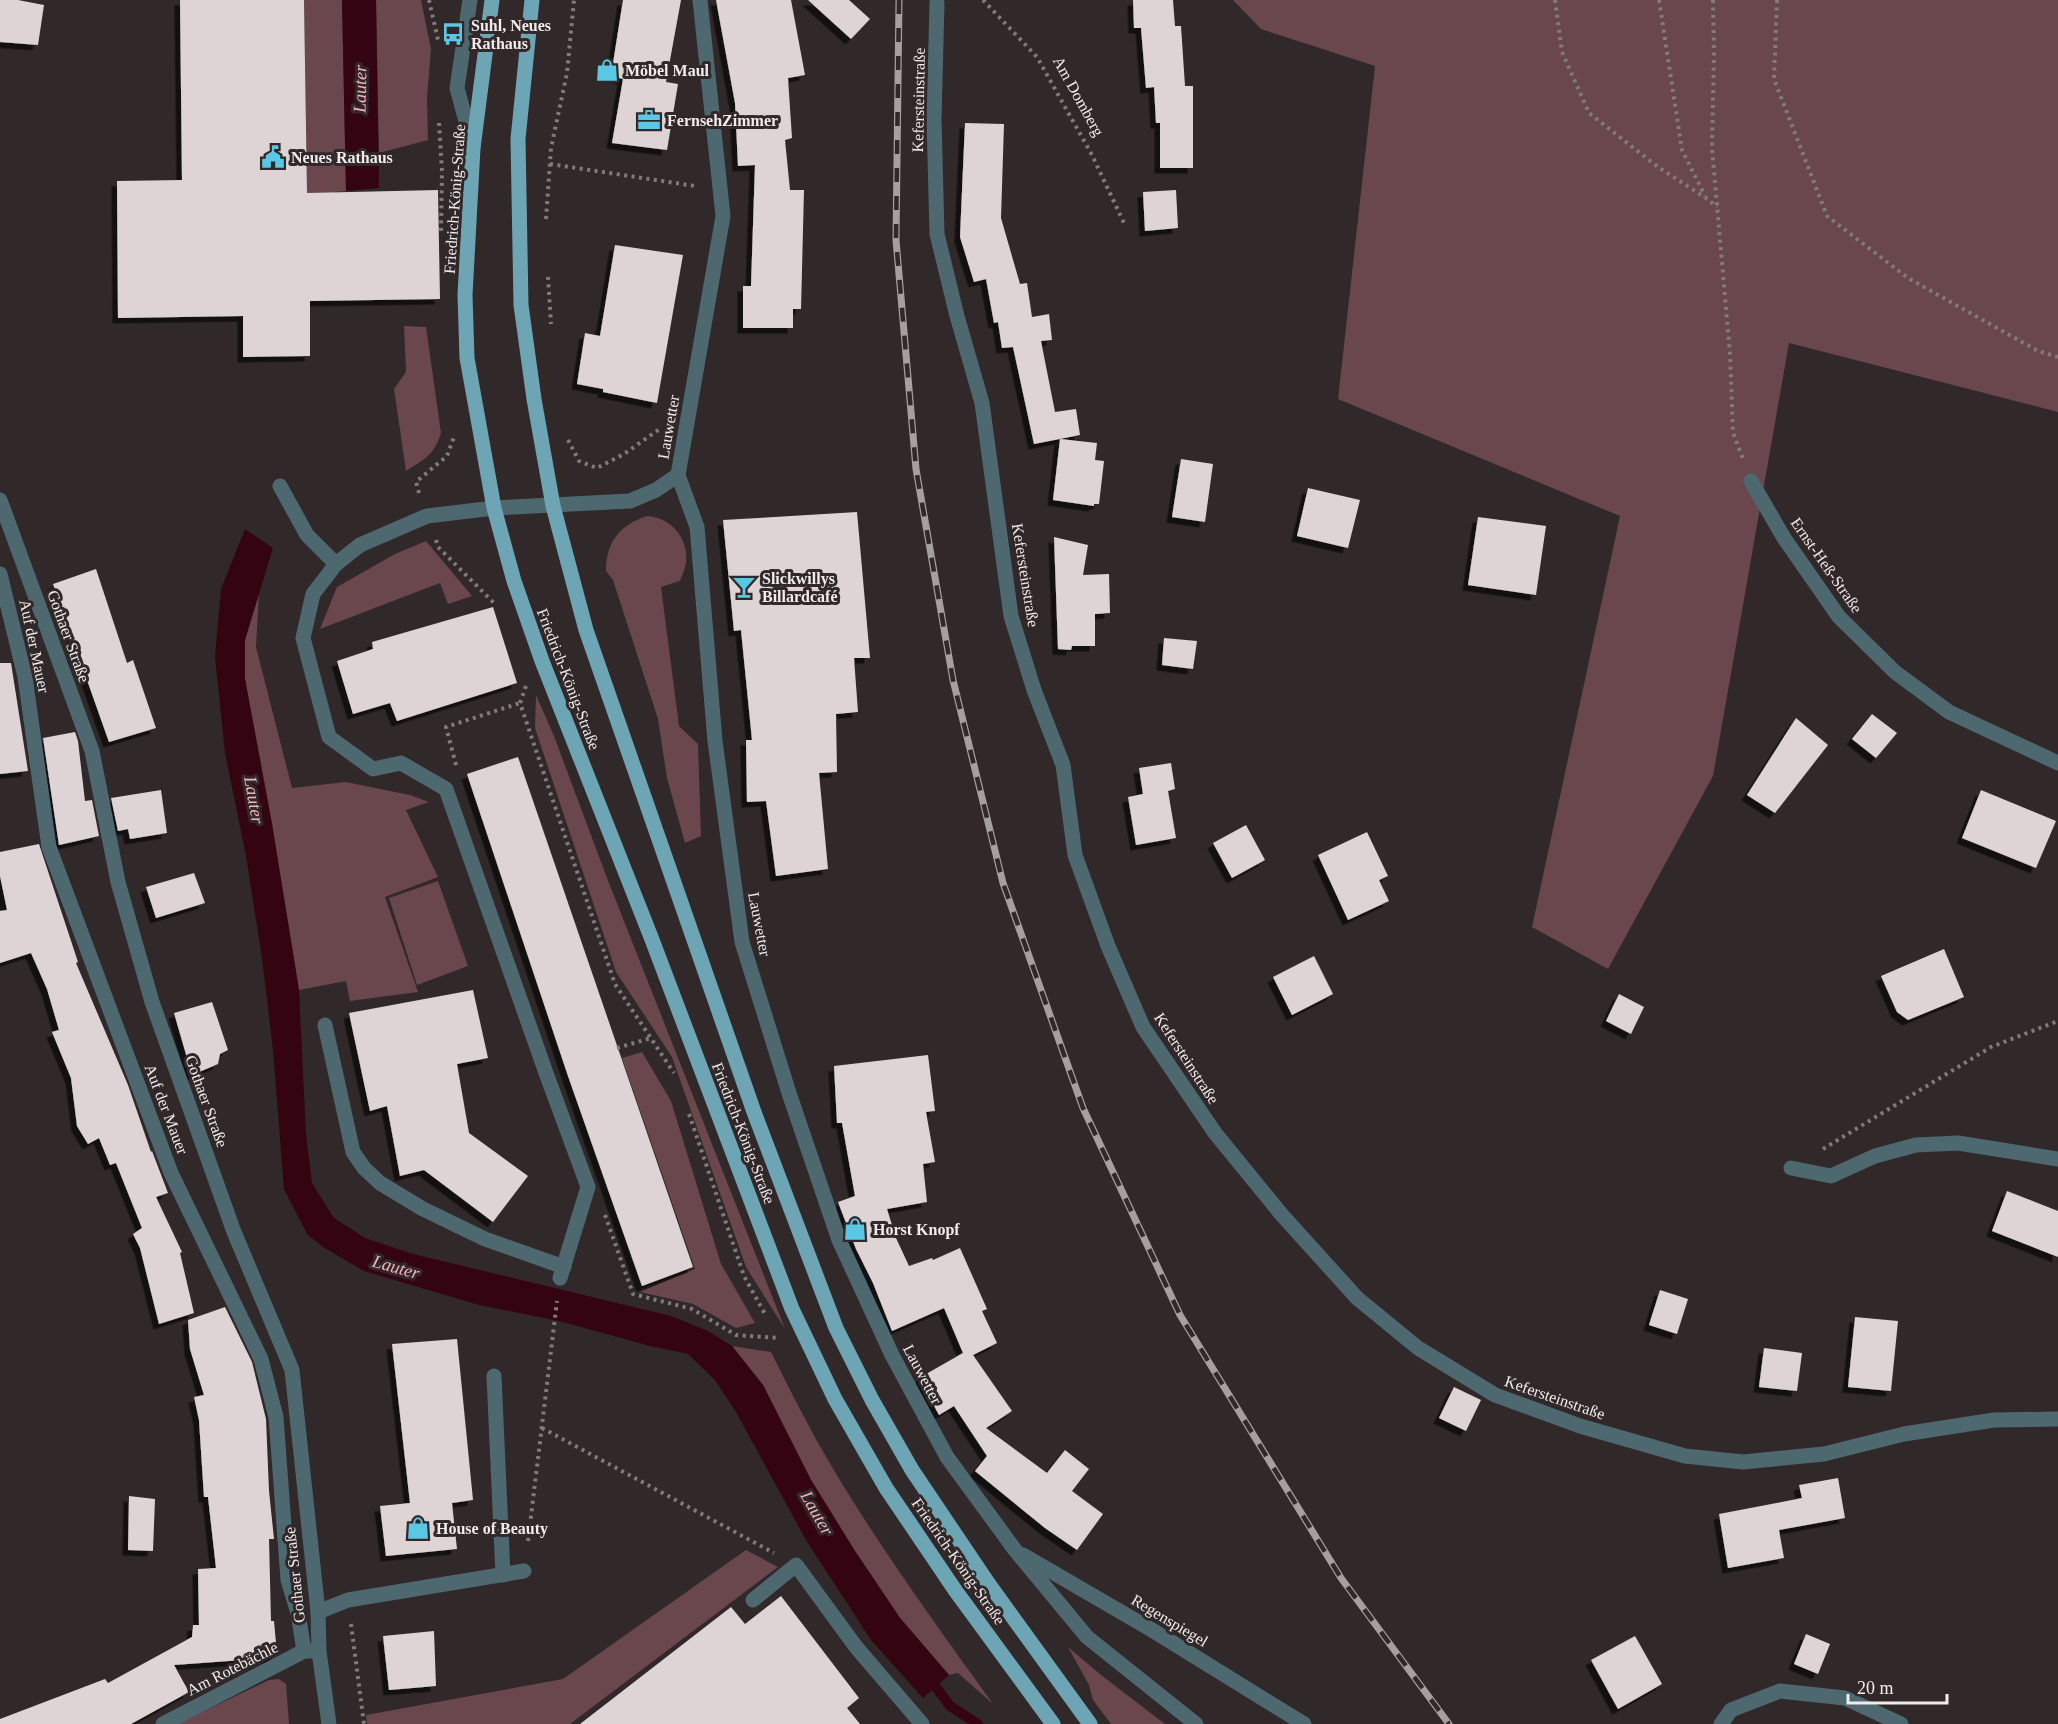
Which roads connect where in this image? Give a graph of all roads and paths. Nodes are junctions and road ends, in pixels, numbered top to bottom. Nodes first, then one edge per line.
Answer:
1 (429, 0) edge
2 (470, 0) edge
3 (492, 0) edge
4 (532, 0) edge
5 (574, 0) edge
6 (700, 0) edge
7 (983, 0) edge
8 (1555, 0) edge
9 (1659, 0) edge
10 (1713, 0) edge
11 (1777, 0) edge
12 (936, 1) edge
13 (432, 13) dead end
14 (473, 148) junction
15 (550, 164) junction
16 (721, 190) junction
17 (1706, 198) junction
18 (1717, 207) junction
19 (1124, 223) dead end
20 (546, 230) dead end
21 (548, 277) dead end
22 (551, 324) dead end
23 (2058, 357) edge
24 (690, 407) junction
25 (566, 433) dead end
26 (678, 476) junction
27 (1751, 481) joint
28 (280, 486) dead end
29 (0, 500) edge
30 (553, 506) junction
31 (494, 508) junction
32 (336, 564) junction
33 (0, 574) edge
34 (520, 703) dead end
35 (2058, 763) edge
36 (446, 789) junction
37 (2058, 1021) edge
38 (325, 1025) dead end
39 (651, 1038) dead end
40 (617, 1048) dead end
41 (2058, 1159) edge
42 (1791, 1168) joint
43 (588, 1187) junction
44 (562, 1273) junction
45 (780, 1338) dead end
46 (494, 1376) dead end
47 (2058, 1419) edge
48 (542, 1428) junction
49 (1015, 1550) junction
50 (796, 1564) junction
51 (524, 1572) joint
52 (503, 1575) junction
53 (348, 1600) junction
54 (753, 1600) dead end
55 (318, 1612) junction
56 (311, 1651) junction
57 (163, 1724) edge
58 (329, 1724) edge
59 (364, 1724) edge
60 (922, 1724) edge
61 (1053, 1724) edge
62 (1090, 1724) edge
63 (1196, 1724) edge
64 (1304, 1724) edge
65 (1721, 1724) edge
66 (1900, 1724) edge

1 - 13 path
2 - 14 street
3 - 14 main road, Friedrich-König-Straße
4 - 30 main road, Friedrich-König-Straße
5 - 15 path
6 - 16 street, Lauwetter
7 - 19 path, Am Domberg
8 - 17 path
9 - 17 path
10 - 18 path
11 - 23 path
12 - 47 street, Kefersteinstraße
14 - 31 main road, Friedrich-König-Straße
15 - 16 path
15 - 20 path
16 - 24 street, Lauwetter
17 - 18 path
18 - 27 path
21 - 22 path
24 - 25 path
24 - 26 street, Lauwetter
26 - 30 street
26 - 49 street, Lauwetter
27 - 35 street, Ernst-Heß-Straße
28 - 32 street
29 - 55 street, Gothaer Straße
30 - 31 street
30 - 62 main road, Friedrich-König-Straße
31 - 32 street
31 - 61 main road, Friedrich-König-Straße
32 - 36 street
33 - 56 street, Auf der Mauer
34 - 36 path
36 - 43 street
37 - 42 path
38 - 44 street
39 - 40 path
41 - 42 street
43 - 44 street
43 - 45 path
44 - 48 path
46 - 52 street
48 - 50 path
48 - 51 path
49 - 63 street, Lauwetter
49 - 64 street, Regenspiegel
50 - 54 street
50 - 60 street
51 - 52 street
52 - 53 street
53 - 55 street
53 - 59 path
55 - 56 street, Gothaer Straße
56 - 57 street, Am Rotebächle
56 - 58 street, Gothaer Straße
65 - 66 street

